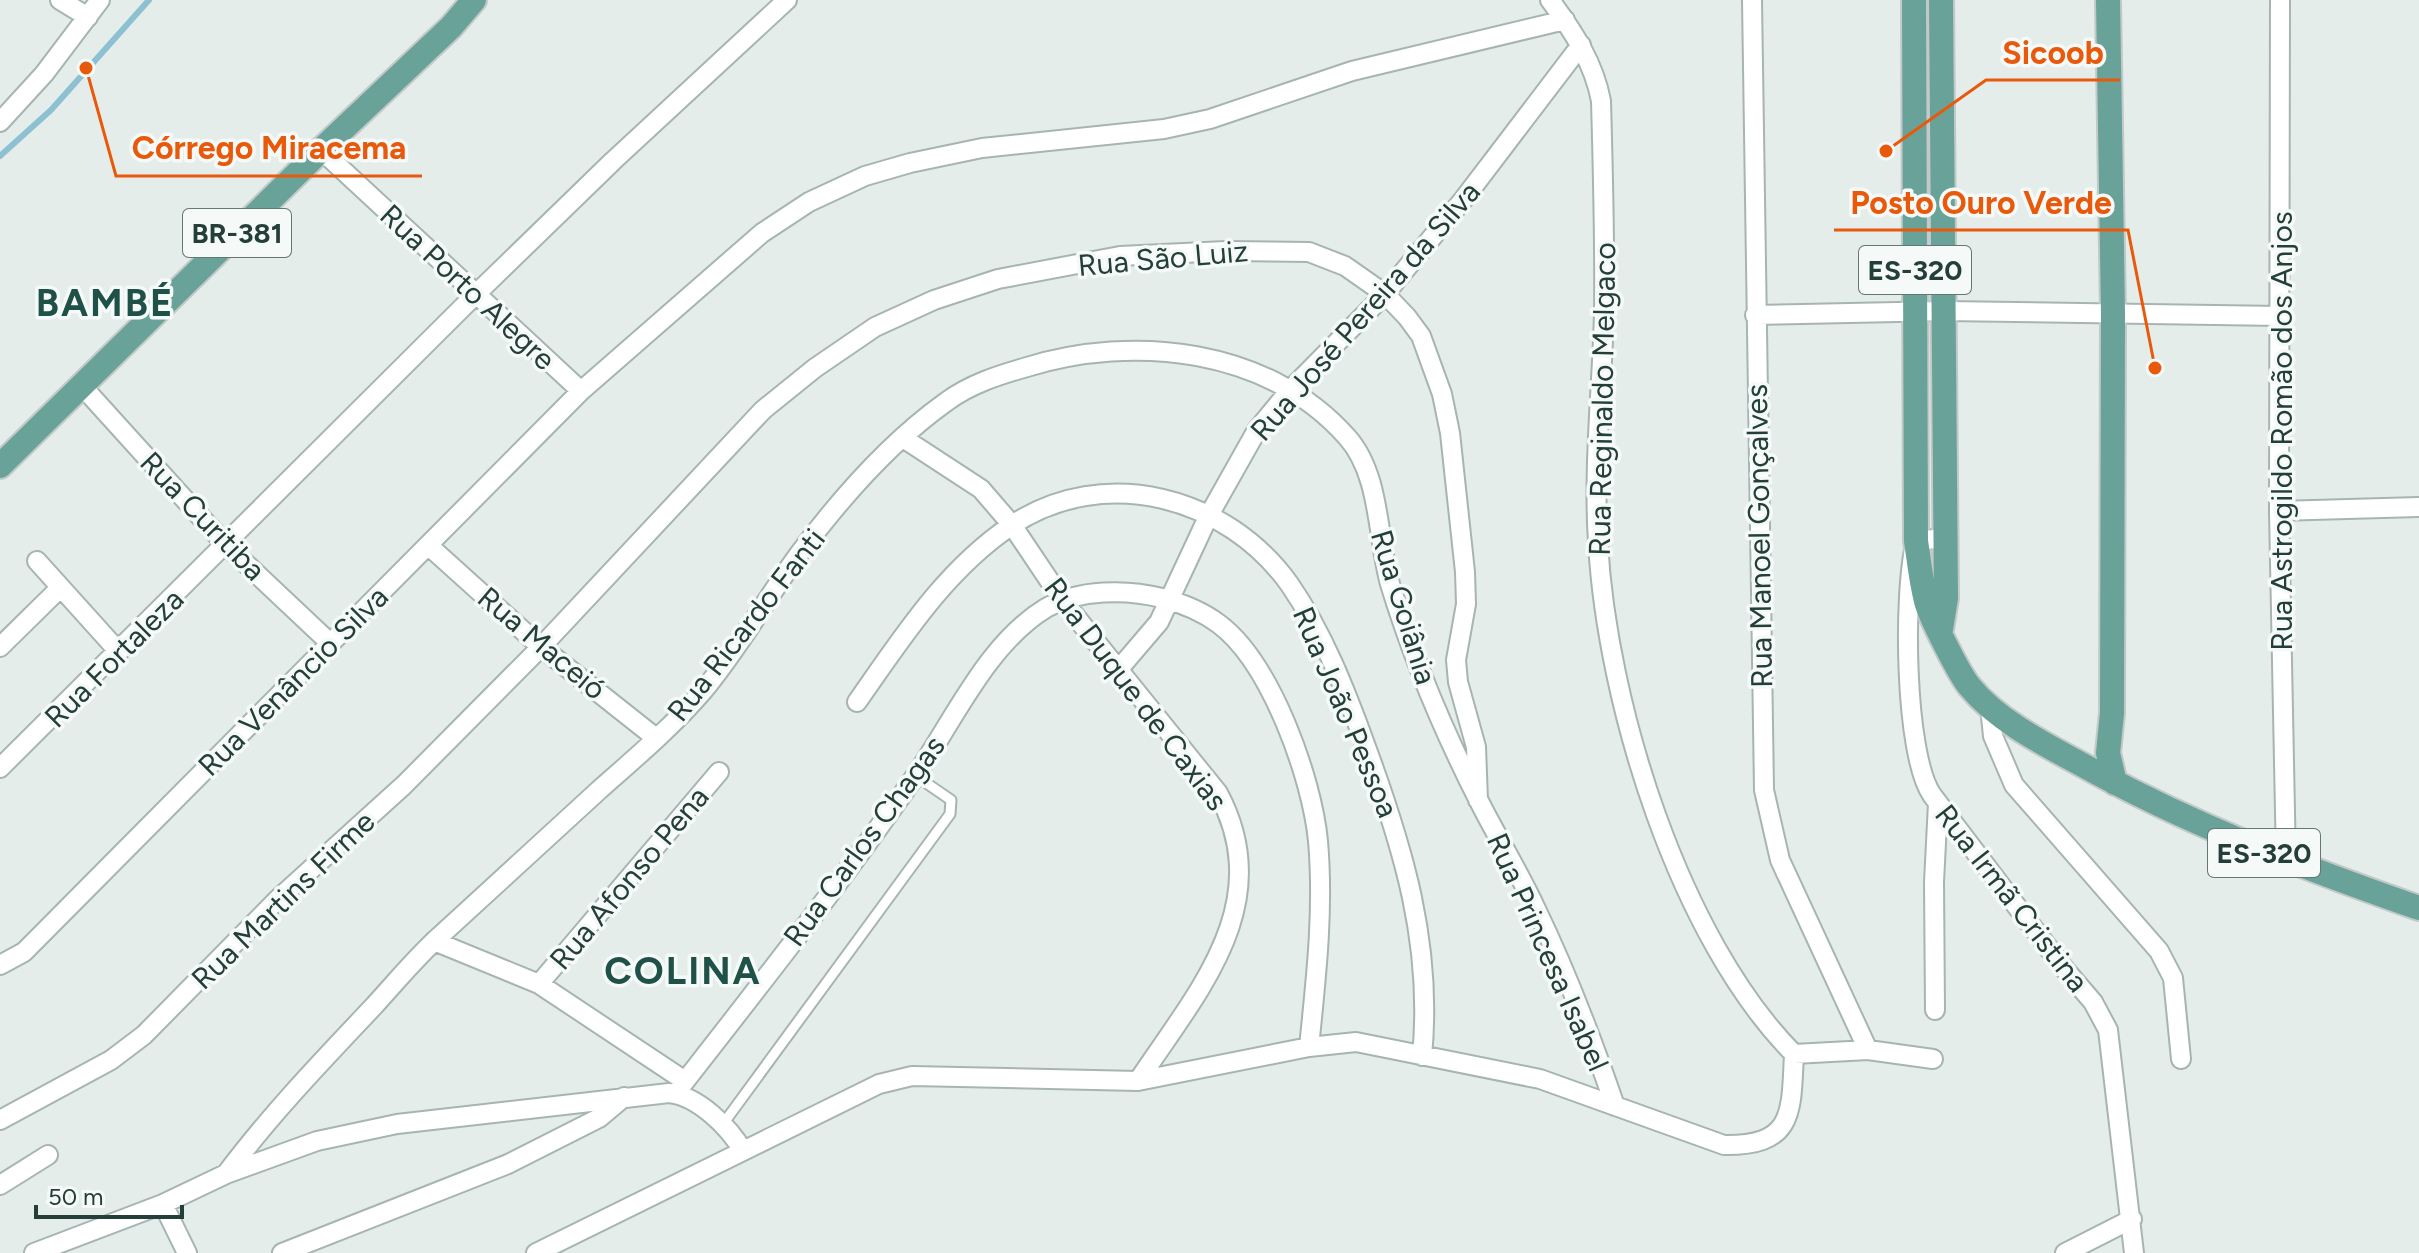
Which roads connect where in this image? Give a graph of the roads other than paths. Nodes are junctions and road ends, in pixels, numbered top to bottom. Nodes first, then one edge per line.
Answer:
1 (60, 0) edge
2 (100, 0) edge
3 (474, 0) edge
4 (787, 0) edge
5 (1550, 0) edge
6 (1752, 0) edge
7 (1914, 0) edge
8 (1941, 0) edge
9 (2108, 0) edge
10 (2280, 0) edge
11 (88, 17) junction
12 (1565, 20) junction
13 (1581, 45) junction
14 (0, 122) edge
15 (321, 150) junction
16 (1385, 294) junction
17 (475, 295) junction
18 (1915, 311) junction
19 (1945, 311) junction
20 (2113, 313) junction
21 (1755, 315) junction
22 (2281, 316) junction
23 (82, 386) junction
24 (1290, 390) junction
25 (581, 391) junction
26 (903, 438) junction
27 (0, 466) edge
28 (2419, 507) edge
29 (2279, 511) junction
30 (1208, 517) junction
31 (1012, 525) junction
32 (1944, 538) junction
33 (1916, 541) junction
34 (226, 545) junction
35 (429, 546) junction
36 (37, 561) dead end
37 (59, 589) junction
38 (1169, 600) junction
39 (1063, 601) junction
40 (1941, 629) junction
41 (329, 642) junction
42 (0, 647) edge
43 (541, 647) junction
44 (119, 652) junction
45 (1118, 670) junction
46 (857, 702) dead end
47 (1990, 707) junction
48 (2112, 713) junction
49 (656, 738) junction
50 (0, 768) edge
51 (719, 772) dead end
52 (916, 776) junction
53 (2113, 782) junction
54 (1478, 800) junction
55 (1938, 803) junction
56 (2175, 813) junction
57 (2286, 862) junction
58 (2419, 908) edge
59 (434, 941) junction
60 (24, 952) junction
61 (0, 965) edge
62 (0, 979) edge
63 (539, 984) junction
64 (1935, 1010) dead end
65 (1309, 1047) junction
66 (1868, 1050) junction
67 (1794, 1054) junction
68 (1422, 1056) junction
69 (1933, 1059) dead end
70 (2181, 1059) dead end
71 (1138, 1081) junction
72 (680, 1087) junction
73 (624, 1097) junction
74 (1615, 1106) junction
75 (0, 1120) edge
76 (723, 1124) junction
77 (743, 1151) junction
78 (48, 1155) dead end
79 (226, 1174) junction
80 (0, 1185) edge
81 (163, 1204) junction
82 (2132, 1219) junction
83 (34, 1253) edge
84 (187, 1253) edge
85 (282, 1253) edge
86 (536, 1253) edge
87 (2065, 1253) edge
88 (2134, 1253) edge

1 - 11 street
2 - 11 street
3 - 15 main road, BR-381
4 - 17 street, Rua Fortaleza
5 - 12 street, Rua Reginaldo Melgaco
6 - 21 street, Rua Manoel Gonçalves
7 - 18 main road, ES-320
8 - 19 main road
9 - 20 main road
10 - 22 street, Rua Astrogildo Romão dos Anjos
11 - 14 street
12 - 13 street, Rua Reginaldo Melgaco
12 - 25 street, Rua Venâncio Silva
13 - 16 street, Rua José Pereira da Silva
13 - 67 street, Rua Reginaldo Melgaco
15 - 17 street, Rua Porto Alegre
15 - 23 main road, BR-381
16 - 24 street, Rua José Pereira da Silva
16 - 43 street, Rua São Luiz
16 - 54 street, Rua São Luiz
17 - 25 street, Rua Porto Alegre
17 - 34 street, Rua Fortaleza
18 - 19 street
18 - 21 street
18 - 33 main road, ES-320
19 - 20 street
19 - 32 main road
20 - 22 street
20 - 48 main road
21 - 66 street, Rua Manoel Gonçalves
22 - 29 street, Rua Astrogildo Romão dos Anjos
23 - 27 main road, BR-381
23 - 34 street, Rua Curitiba
24 - 26 street, Rua Ricardo Fanti
24 - 30 street, Rua José Pereira da Silva
24 - 54 street, Rua Goiânia
25 - 35 street, Rua Venâncio Silva
26 - 31 street, Rua Duque de Caxias
26 - 49 street, Rua Ricardo Fanti
28 - 29 street
29 - 57 street, Rua Astrogildo Romão dos Anjos
30 - 31 street, Rua João Pessoa
30 - 38 street, Rua José Pereira da Silva
30 - 68 street, Rua João Pessoa
31 - 39 street, Rua Duque de Caxias
31 - 46 street, Rua João Pessoa
32 - 33 street
32 - 40 main road
33 - 40 main road, ES-320
33 - 55 street, Rua Irmã Cristina
34 - 41 street, Rua Curitiba
34 - 44 street, Rua Fortaleza
35 - 41 street, Rua Venâncio Silva
35 - 43 street, Rua Maceió
36 - 37 street
37 - 42 street
37 - 44 street
38 - 39 street
38 - 45 street, Rua José Pereira da Silva
38 - 65 street
39 - 45 street, Rua Duque de Caxias
39 - 52 street, Rua Carlos Chagas
40 - 47 main road, ES-320
41 - 60 street, Rua Venâncio Silva
43 - 49 street, Rua Maceió
43 - 75 street, Rua Martins Firme
44 - 50 street, Rua Fortaleza
45 - 71 street, Rua Duque de Caxias
47 - 53 main road, ES-320
47 - 70 street
48 - 53 main road
48 - 56 main road
49 - 59 street, Rua Ricardo Fanti
51 - 63 street, Rua Afonso Pena
52 - 72 street, Rua Carlos Chagas
52 - 76 lane
53 - 56 main road, ES-320
54 - 74 street, Rua Princesa Isabel
55 - 64 street
55 - 82 street, Rua Irmã Cristina
56 - 57 main road, ES-320
57 - 58 main road, ES-320
59 - 63 street
59 - 79 street, Rua Ricardo Fanti
60 - 61 street, Rua Venâncio Silva
60 - 62 street
63 - 72 street
65 - 68 street
65 - 71 street
66 - 67 street
66 - 69 street
67 - 74 street
68 - 74 street
71 - 77 street
72 - 73 street
72 - 76 street
73 - 79 street
73 - 85 street
76 - 77 street
77 - 86 street
78 - 80 street
79 - 81 street
81 - 83 street
81 - 84 street
82 - 87 street
82 - 88 street, Rua Irmã Cristina

